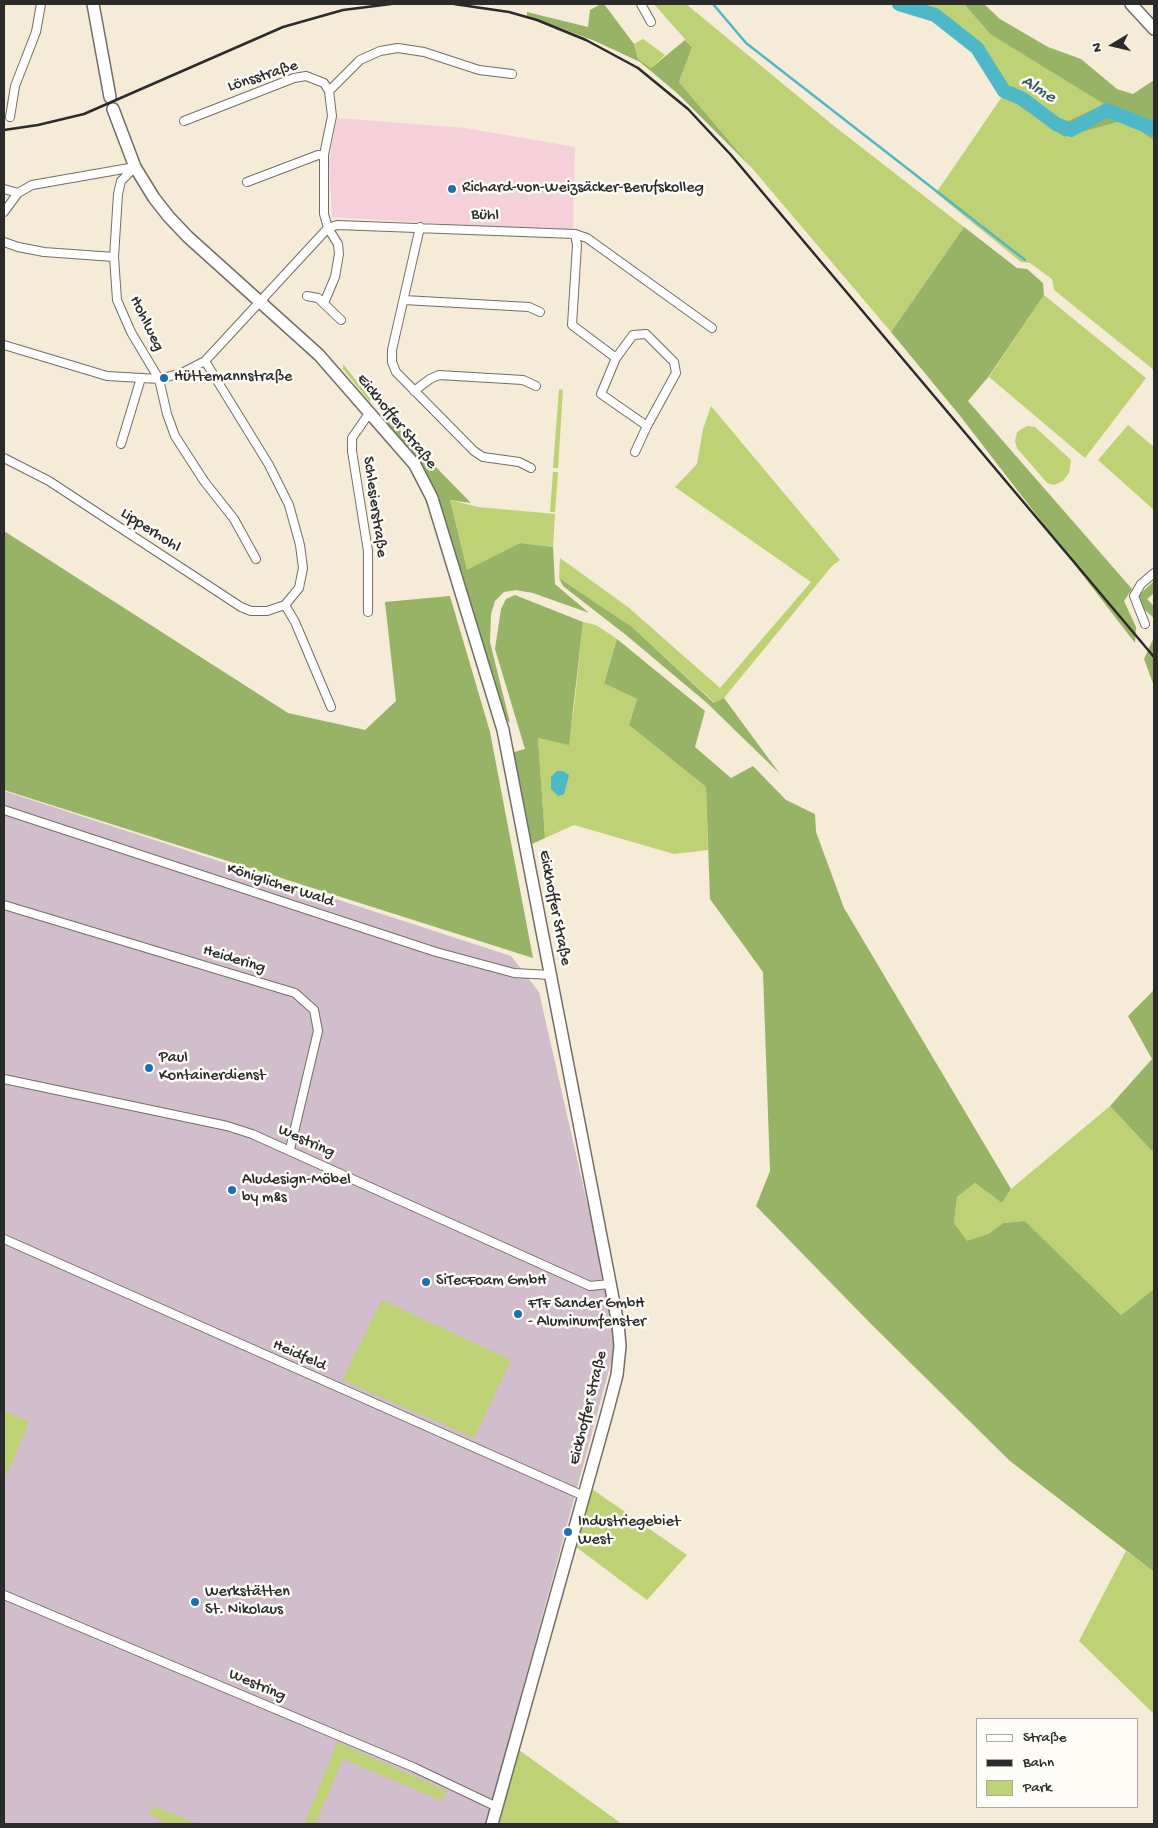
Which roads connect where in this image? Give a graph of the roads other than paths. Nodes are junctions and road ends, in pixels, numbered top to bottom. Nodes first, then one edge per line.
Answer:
1 (41, 4) edge
2 (93, 4) edge
3 (641, 4) edge
4 (1132, 4) edge
5 (651, 22) dead end
6 (1154, 29) edge
7 (512, 74) dead end
8 (329, 91) junction
9 (10, 117) dead end
10 (184, 121) dead end
11 (324, 155) junction
12 (135, 167) junction
13 (247, 182) dead end
14 (4, 189) edge
15 (18, 192) junction
16 (4, 212) edge
17 (420, 227) junction
18 (328, 228) junction
19 (575, 234) junction
20 (4, 242) edge
21 (114, 257) junction
22 (307, 296) dead end
23 (404, 300) junction
24 (260, 301) junction
25 (324, 303) junction
26 (540, 312) dead end
27 (341, 320) dead end
28 (712, 328) dead end
29 (4, 345) edge
30 (616, 358) junction
31 (205, 361) junction
32 (141, 378) junction
33 (159, 379) junction
34 (536, 386) dead end
35 (414, 391) junction
36 (370, 412) junction
37 (647, 426) junction
38 (122, 444) dead end
39 (635, 452) dead end
40 (4, 458) edge
41 (531, 468) dead end
42 (256, 559) dead end
43 (1154, 573) edge
44 (285, 605) junction
45 (368, 612) dead end
46 (1145, 624) dead end
47 (330, 707) dead end
48 (4, 810) edge
49 (4, 905) edge
50 (551, 975) junction
51 (4, 1079) edge
52 (290, 1149) junction
53 (4, 1239) edge
54 (610, 1284) junction
55 (584, 1496) junction
56 (4, 1595) edge
57 (497, 1807) junction
58 (492, 1824) edge

1 - 9 street
2 - 12 main road, Eickhoffer Straße
3 - 5 street
4 - 6 main road
7 - 8 street
8 - 10 street, Lönsstraße
8 - 11 street
11 - 13 street
11 - 18 street
12 - 15 street
12 - 21 street, Hohlweg
12 - 24 main road, Eickhoffer Straße
14 - 15 street
15 - 16 street
17 - 18 street, Bühl
17 - 19 street, Bühl
17 - 23 street
18 - 24 street
18 - 25 street
19 - 28 street, Bühl
19 - 30 street
20 - 21 street
21 - 33 street, Hohlweg
22 - 25 street
23 - 26 street
23 - 35 street
24 - 31 street
24 - 36 main road, Eickhoffer Straße
25 - 27 street
29 - 32 street
30 - 37 street
30 - 37 street
31 - 33 street
31 - 44 street
32 - 33 street
32 - 38 street
33 - 42 street, Hohlweg
34 - 35 street
35 - 41 street
36 - 45 street, Schlesierstraße
36 - 50 main road, Eickhoffer Straße
37 - 39 street
40 - 44 street, Lipperhohl
43 - 46 street
44 - 47 street
48 - 50 street, Königlicher Wald
49 - 52 street, Heidering
50 - 54 main road, Eickhoffer Straße
51 - 52 street, Westring
52 - 54 street, Westring
53 - 55 street, Heidfeld
54 - 55 main road, Eickhoffer Straße
55 - 57 main road, Eickhoffer Straße
56 - 57 street, Westring
57 - 58 main road, Eickhoffer Straße

